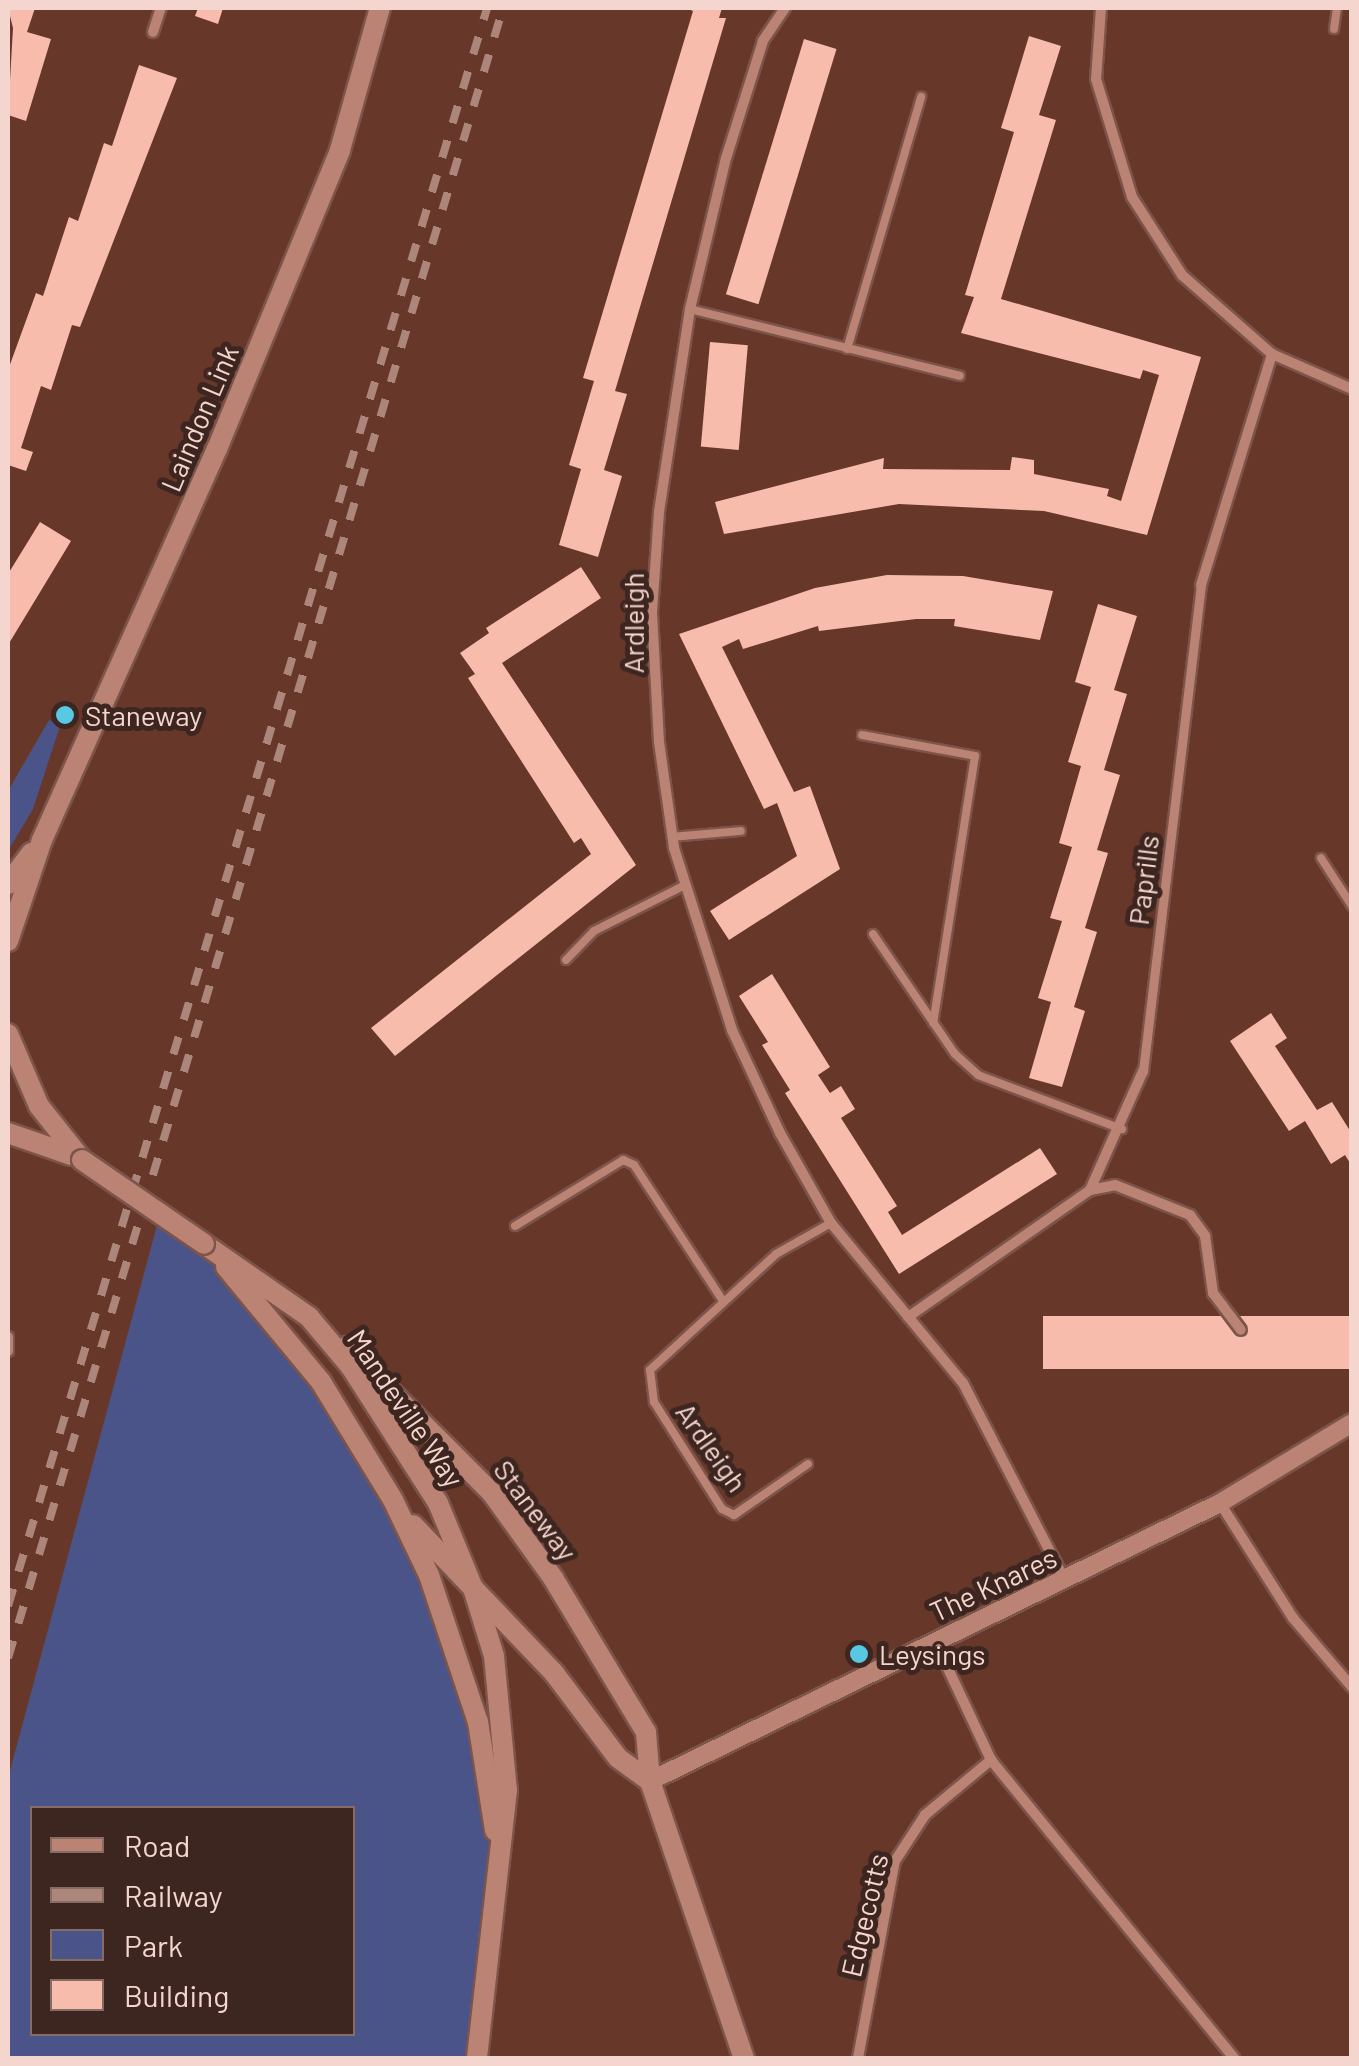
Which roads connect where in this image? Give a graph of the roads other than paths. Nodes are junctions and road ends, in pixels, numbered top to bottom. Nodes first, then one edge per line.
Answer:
1 (161, 8) edge
2 (380, 8) edge
3 (786, 8) edge
4 (1101, 8) edge
5 (1337, 8) edge
6 (1334, 29) dead end
7 (153, 32) dead end
8 (921, 97) dead end
9 (690, 309) junction
10 (847, 349) junction
11 (1272, 354) junction
12 (960, 376) dead end
13 (1352, 389) edge
14 (1201, 584) joint
15 (862, 735) dead end
16 (741, 830) dead end
17 (672, 837) junction
18 (42, 840) junction
19 (1320, 858) dead end
20 (8, 884) edge
21 (686, 885) junction
22 (1352, 906) edge
23 (873, 934) dead end
24 (8, 941) edge
25 (566, 960) dead end
26 (933, 1023) junction
27 (8, 1037) edge
28 (1143, 1071) joint
29 (8, 1082) edge
30 (1122, 1129) junction
31 (8, 1133) edge
32 (82, 1160) junction
33 (1090, 1190) junction
34 (832, 1223) junction
35 (515, 1226) dead end
36 (204, 1244) junction
37 (724, 1301) junction
38 (310, 1317) junction
39 (908, 1317) junction
40 (1240, 1330) dead end
41 (8, 1337) edge
42 (8, 1351) edge
43 (1352, 1423) edge
44 (808, 1464) dead end
45 (394, 1500) junction
46 (1220, 1503) junction
47 (1066, 1582) junction
48 (473, 1588) junction
49 (935, 1641) junction
50 (1352, 1687) edge
51 (991, 1760) junction
52 (650, 1781) junction
53 (498, 1893) junction
54 (477, 2058) edge
55 (744, 2058) edge
56 (858, 2058) edge
57 (1234, 2058) edge

1 - 7 street
2 - 18 main road, Laindon Link
3 - 9 street, Ardleigh
4 - 11 street
5 - 6 lane
8 - 10 lane
9 - 10 lane
9 - 17 street, Ardleigh
10 - 12 lane
11 - 13 street
11 - 14 street, Paprills
14 - 28 street, Paprills
15 - 26 lane
16 - 17 lane
17 - 21 street, Ardleigh
18 - 20 main road, Laindon Link
18 - 24 main road, Laindon Link
19 - 22 lane
21 - 25 lane
21 - 34 street, Ardleigh
23 - 26 lane
26 - 30 lane
27 - 29 main road
27 - 32 main road, Mandeville Way
28 - 30 street, Paprills
30 - 33 street, Paprills
31 - 32 main road, Mandeville Way
32 - 36 main road, Mandeville Way, bridge
33 - 39 street, Paprills
33 - 40 street
34 - 37 lane, Ardleigh
34 - 39 street, Ardleigh
35 - 37 lane
36 - 38 main road, Mandeville Way
36 - 45 main road, Mandeville Way
37 - 44 lane, Ardleigh
38 - 48 main road, Mandeville Way
38 - 52 main road, Staneway
39 - 47 street, Ardleigh
41 - 42 street
43 - 46 street, The Knares
45 - 48 main road
45 - 53 main road, Mandeville Way
46 - 47 street, The Knares
46 - 50 street
47 - 49 street, The Knares
48 - 52 main road
48 - 53 main road, Mandeville Way
49 - 51 street
49 - 52 street, The Knares
51 - 56 street, Edgecotts
51 - 57 street
52 - 55 main road, Staneway
53 - 54 main road, Mandeville Way

